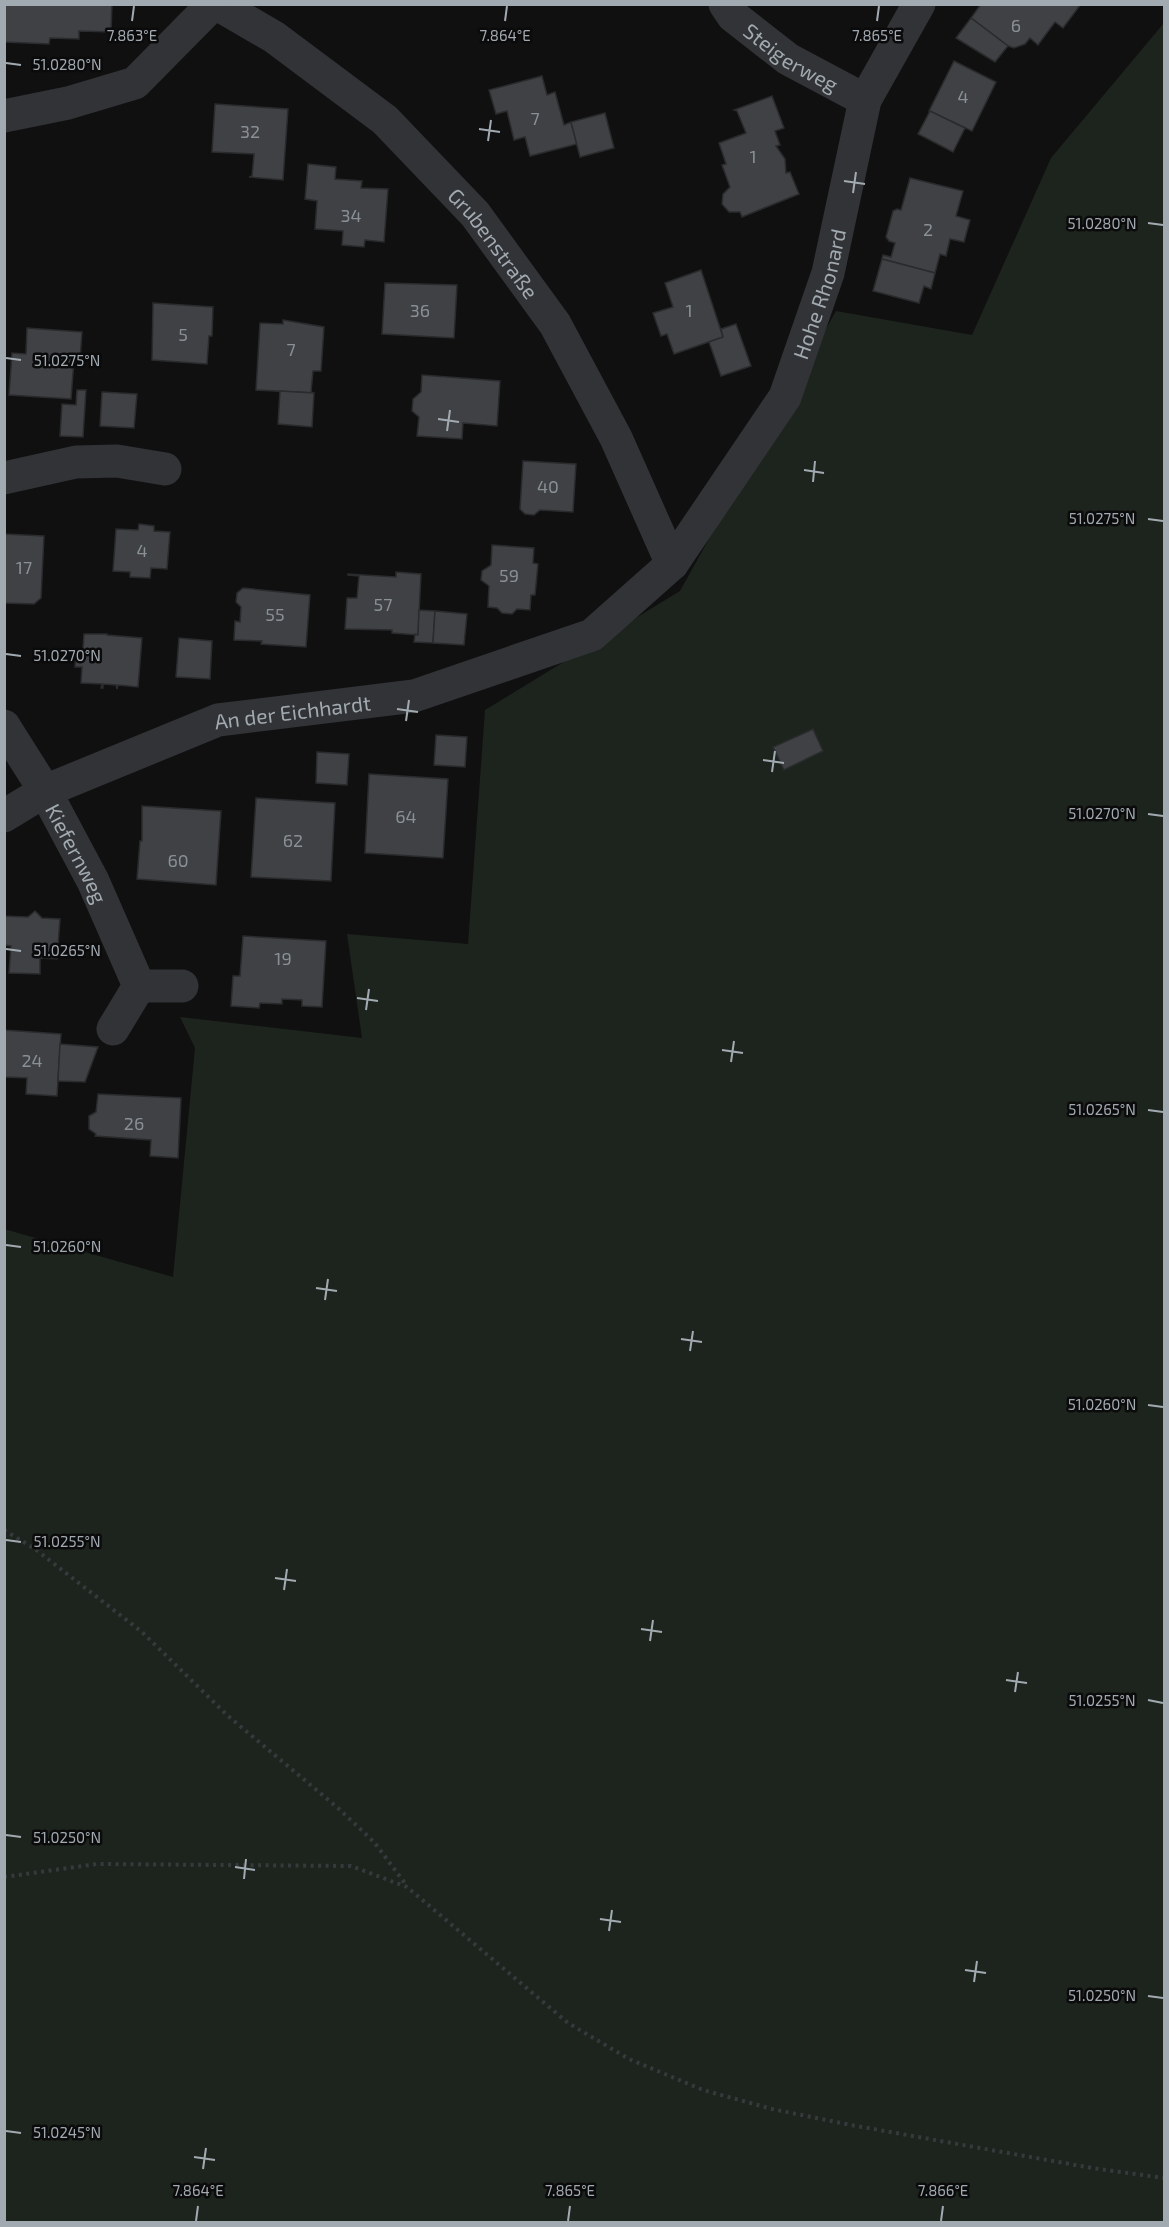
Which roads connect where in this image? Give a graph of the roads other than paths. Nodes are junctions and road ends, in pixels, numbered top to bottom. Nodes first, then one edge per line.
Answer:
1 (215, 4) edge
2 (725, 4) edge
3 (919, 4) edge
4 (865, 100) junction
5 (4, 116) edge
6 (165, 469) dead end
7 (4, 478) edge
8 (672, 564) junction
9 (4, 726) edge
10 (45, 791) junction
11 (4, 816) edge
12 (139, 986) junction
13 (182, 986) dead end
14 (113, 1029) dead end

1 - 5 street
1 - 8 street, Grubenstraße
2 - 4 street, Steigerweg
3 - 4 street, Hohe Rhonard
4 - 8 street, Hohe Rhonard
6 - 7 street
8 - 10 street, An der Eichhardt
9 - 10 street, Kiefernweg
10 - 11 street, An der Eichhardt
10 - 12 street, Kiefernweg
12 - 13 street
12 - 14 street

